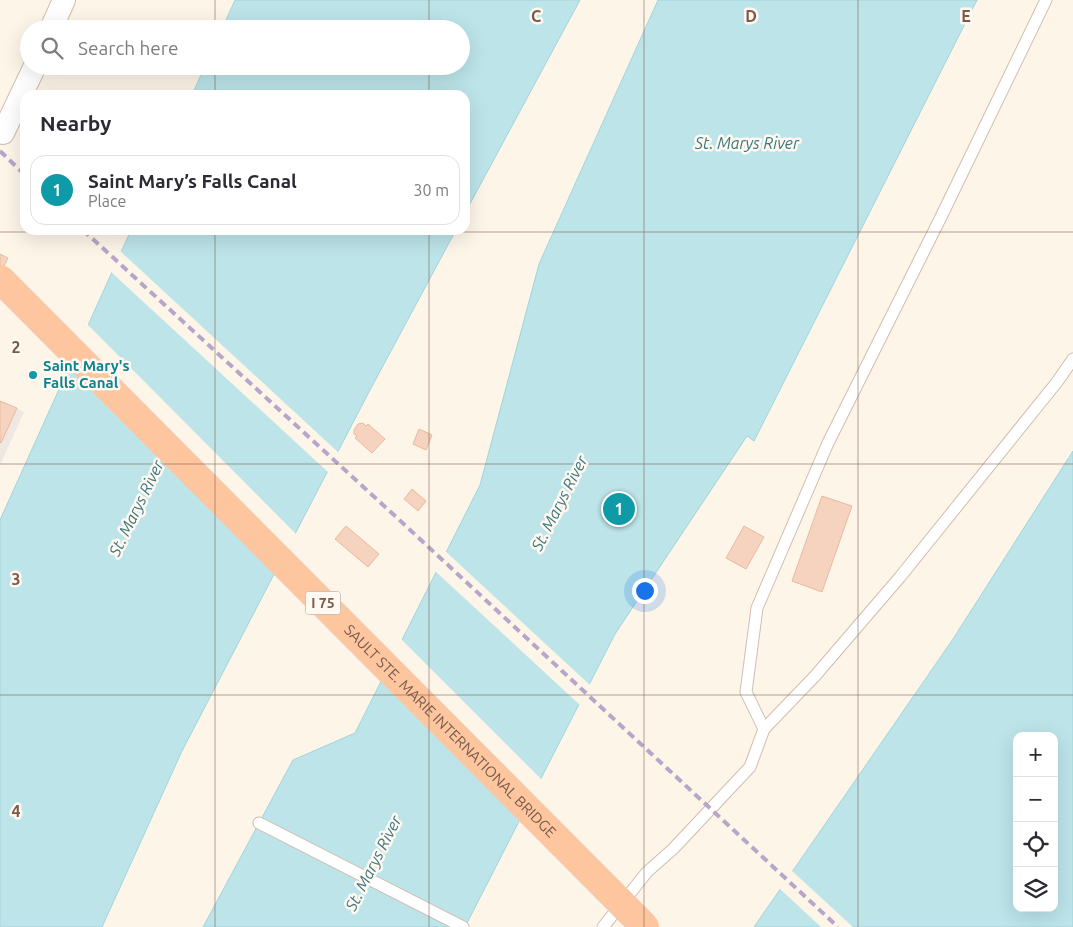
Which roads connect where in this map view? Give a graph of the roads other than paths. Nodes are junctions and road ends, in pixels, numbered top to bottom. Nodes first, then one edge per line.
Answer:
1 (64, 0) edge
2 (1046, 0) edge
3 (55, 20) edge
4 (31, 75) edge
5 (24, 90) edge
6 (20, 97) edge
7 (3, 133) dead end
8 (0, 279) edge
9 (1073, 359) edge
10 (764, 729) junction
11 (259, 823) dead end
12 (463, 927) edge
13 (603, 927) edge
14 (645, 927) edge

1 - 3 street
2 - 10 lane
4 - 5 street
6 - 7 street
8 - 14 highway, SAULT STE. MARIE INTERNATIONAL BRIDGE / I 75, bridge
9 - 10 lane
10 - 13 lane
11 - 12 lane

